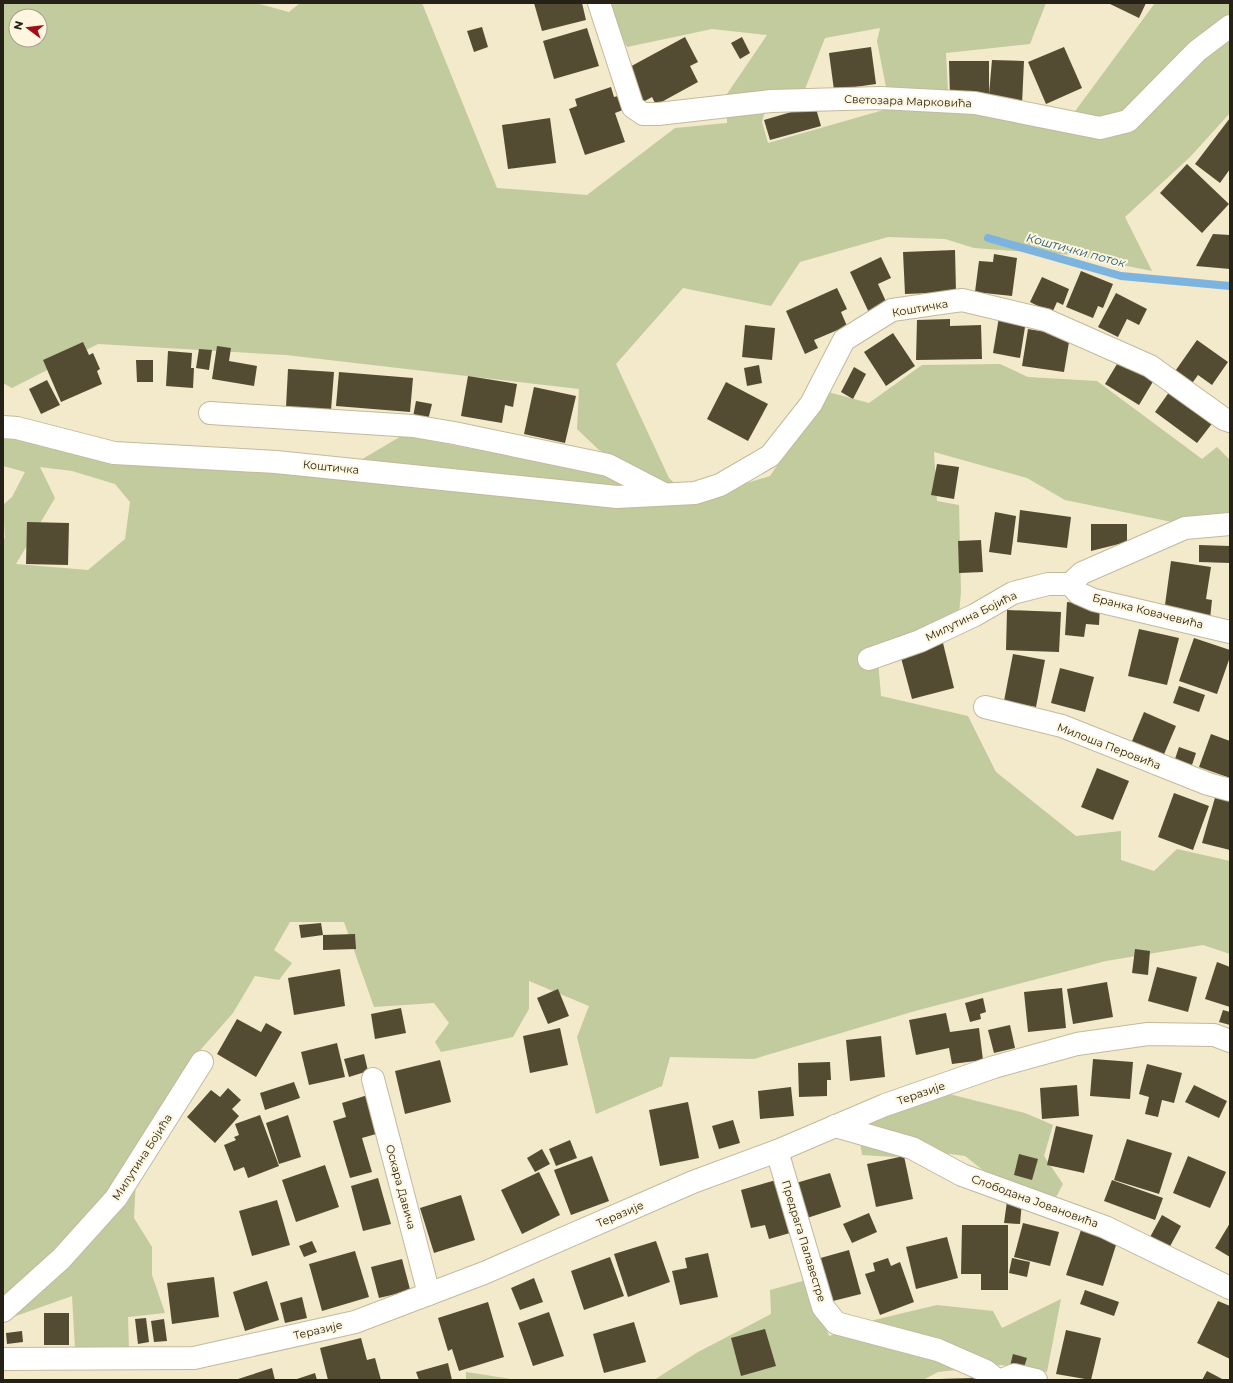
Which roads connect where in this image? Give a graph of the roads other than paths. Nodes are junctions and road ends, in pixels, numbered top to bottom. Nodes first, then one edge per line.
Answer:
1 (599, 3) edge
2 (1230, 26) edge
3 (210, 413) dead end
4 (1230, 421) edge
5 (3, 427) edge
6 (662, 493) junction
7 (1230, 524) edge
8 (1070, 584) junction
9 (1230, 632) edge
10 (869, 659) dead end
11 (985, 707) dead end
12 (1230, 790) edge
13 (1230, 1041) edge
14 (202, 1062) dead end
15 (373, 1079) dead end
16 (835, 1126) junction
17 (777, 1151) junction
18 (1230, 1288) edge
19 (429, 1294) junction
20 (3, 1311) edge
21 (3, 1360) edge
22 (997, 1380) edge
23 (1002, 1380) edge
24 (1036, 1380) edge

1 - 2 street, Светозара Марковића
3 - 6 street, Коштичка
4 - 6 street, Коштичка
5 - 6 street, Коштичка
7 - 8 street
8 - 9 street, Бранка Ковачевића
8 - 10 street, Милутина Бојића
11 - 12 street, Милоша Перовића
13 - 16 street, Теразије
14 - 20 street, Милутина Бојића
15 - 19 street, Оскара Давича
16 - 17 street, Теразије
16 - 18 street, Слободана Јовановића
17 - 19 street, Теразије
17 - 22 street, Предрага Палавестре
19 - 21 street, Теразије
23 - 24 street

